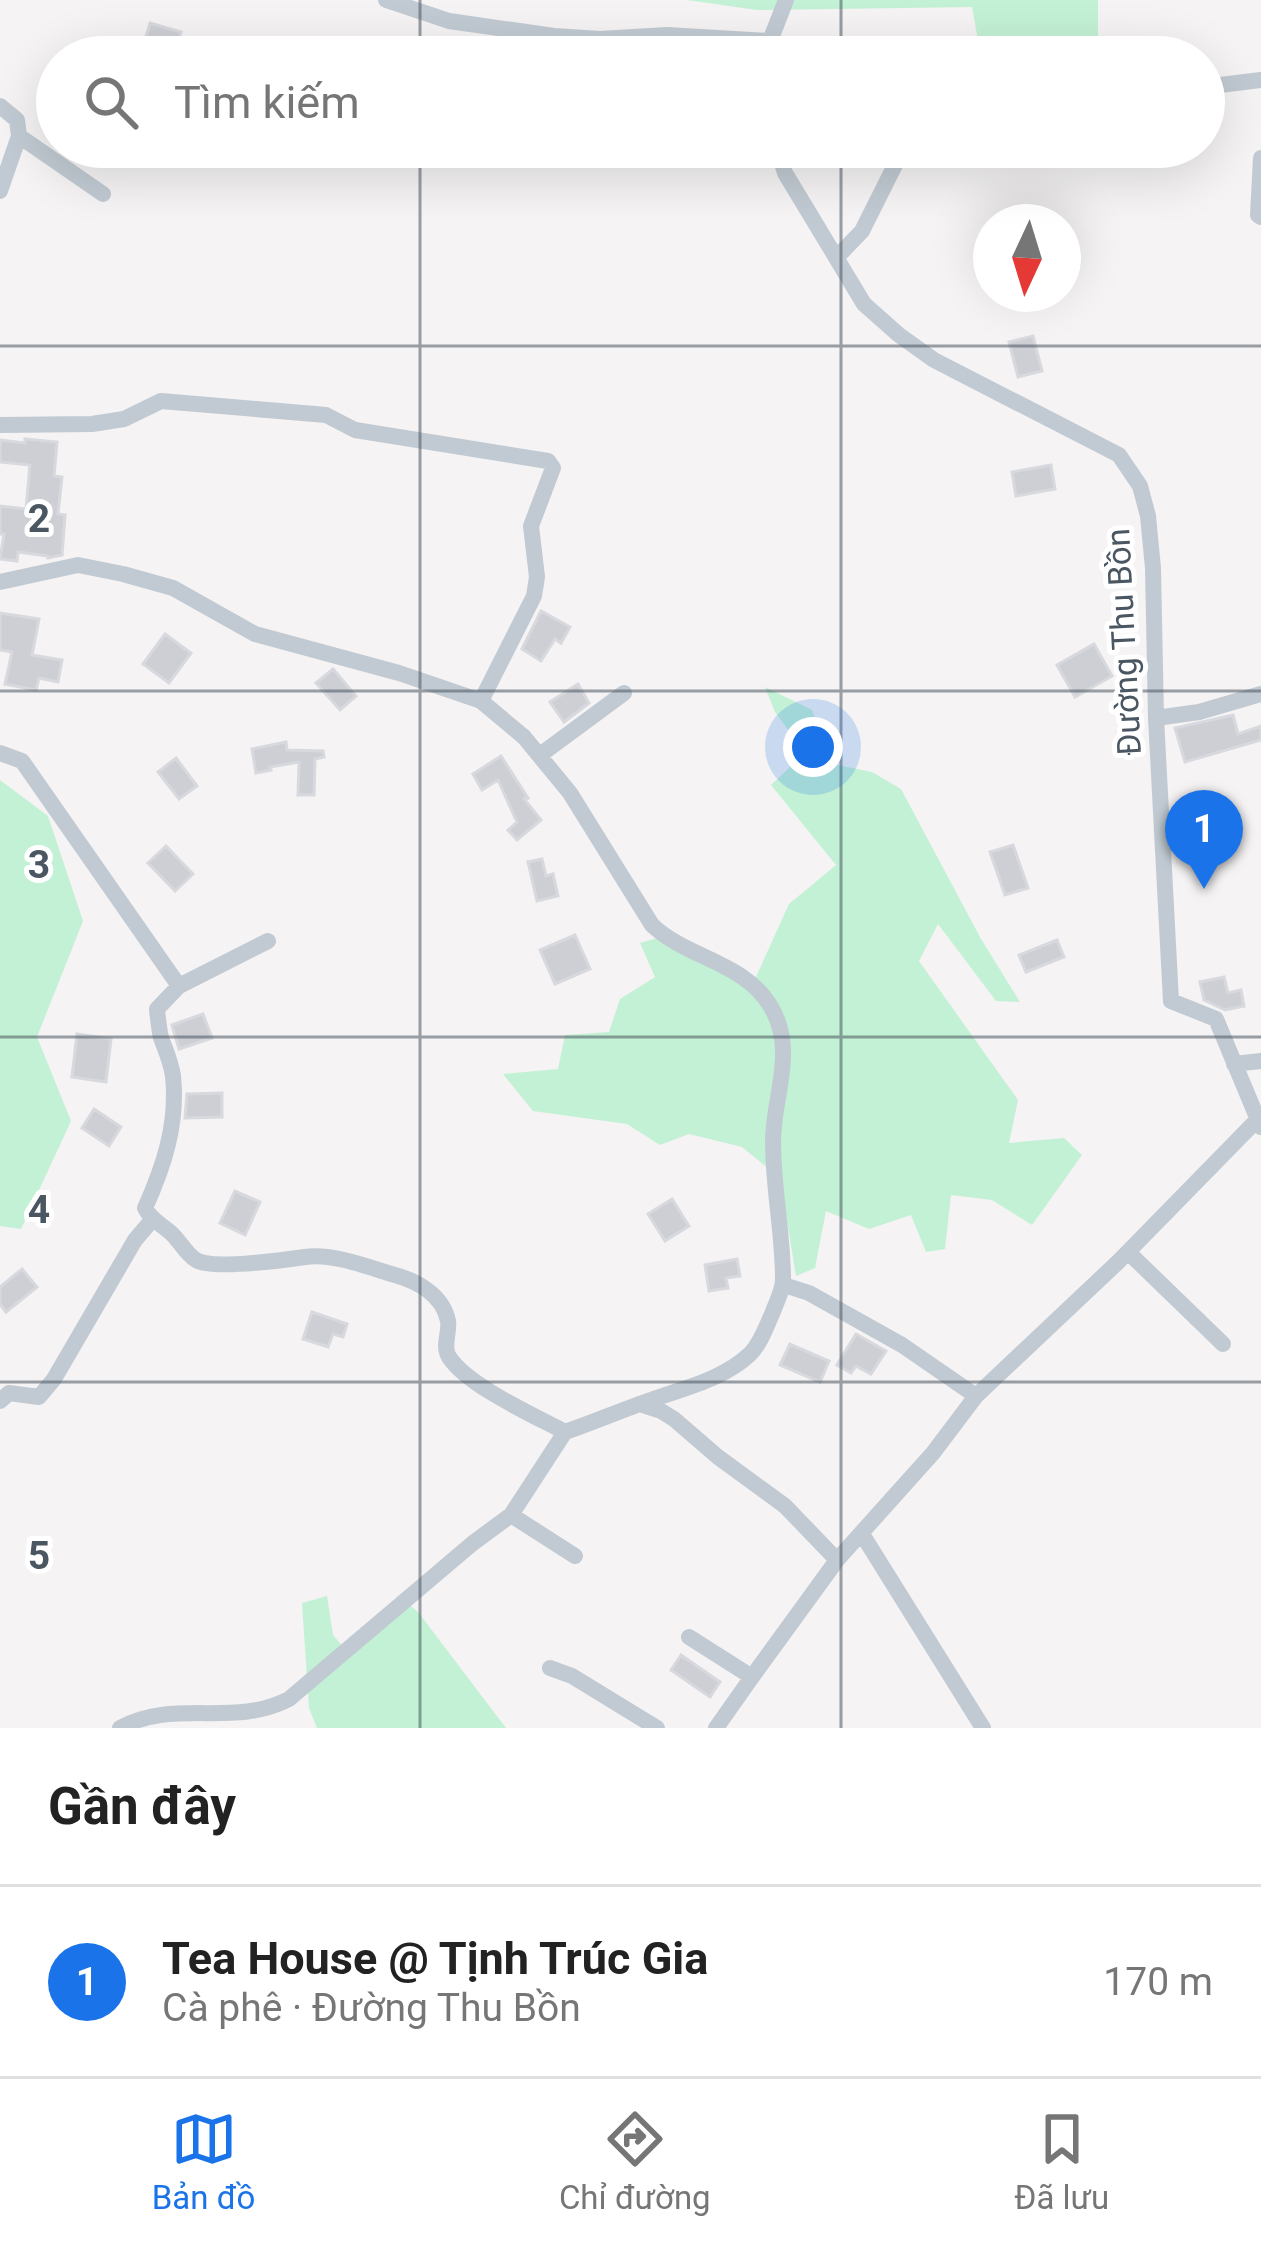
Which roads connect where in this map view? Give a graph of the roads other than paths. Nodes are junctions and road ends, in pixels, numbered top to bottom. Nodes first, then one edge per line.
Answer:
1 (386, 0) edge
2 (786, 0) edge
3 (554, 36) edge
4 (774, 36) edge
5 (1261, 80) edge
6 (1225, 84) edge
7 (0, 106) edge
8 (19, 136) junction
9 (36, 148) edge
10 (1261, 158) edge
11 (65, 168) edge
12 (783, 168) edge
13 (894, 168) edge
14 (0, 191) edge
15 (103, 194) dead end
16 (1261, 218) edge
17 (837, 257) junction
18 (0, 425) edge
19 (0, 582) edge
20 (623, 693) dead end
21 (1261, 694) edge
22 (481, 701) junction
23 (1156, 718) junction
24 (0, 753) edge
25 (540, 755) junction
26 (268, 941) dead end
27 (179, 986) junction
28 (1261, 1061) edge
29 (1234, 1064) junction
30 (1259, 1123) edge
31 (153, 1219) junction
32 (1128, 1252) junction
33 (784, 1285) junction
34 (1223, 1344) dead end
35 (976, 1396) junction
36 (0, 1401) edge
37 (638, 1404) junction
38 (565, 1432) junction
39 (511, 1515) junction
40 (862, 1534) junction
41 (574, 1556) dead end
42 (837, 1560) junction
43 (689, 1637) dead end
44 (550, 1668) dead end
45 (752, 1677) junction
46 (120, 1728) edge
47 (657, 1728) edge
48 (716, 1728) edge
49 (983, 1728) edge

1 - 3 street
2 - 4 street
5 - 6 street
7 - 8 street
8 - 9 street
8 - 14 street
10 - 16 street
11 - 15 street
12 - 17 street, Đường Thu Bồn
13 - 17 street
17 - 23 street, Đường Thu Bồn
18 - 22 street
19 - 22 street
20 - 25 street
21 - 23 street
22 - 25 street
23 - 29 street, Đường Thu Bồn
24 - 27 street
25 - 33 street
26 - 27 street
27 - 31 street
28 - 29 street
29 - 30 street, Đường Thu Bồn
30 - 32 street
31 - 36 street
31 - 38 street
32 - 34 street
32 - 35 street
33 - 35 street
33 - 37 street
35 - 40 street
37 - 38 street
37 - 42 street
38 - 39 street
39 - 41 street
39 - 46 street
40 - 42 street
40 - 49 street
42 - 45 street
43 - 45 street
44 - 47 street
45 - 48 street

